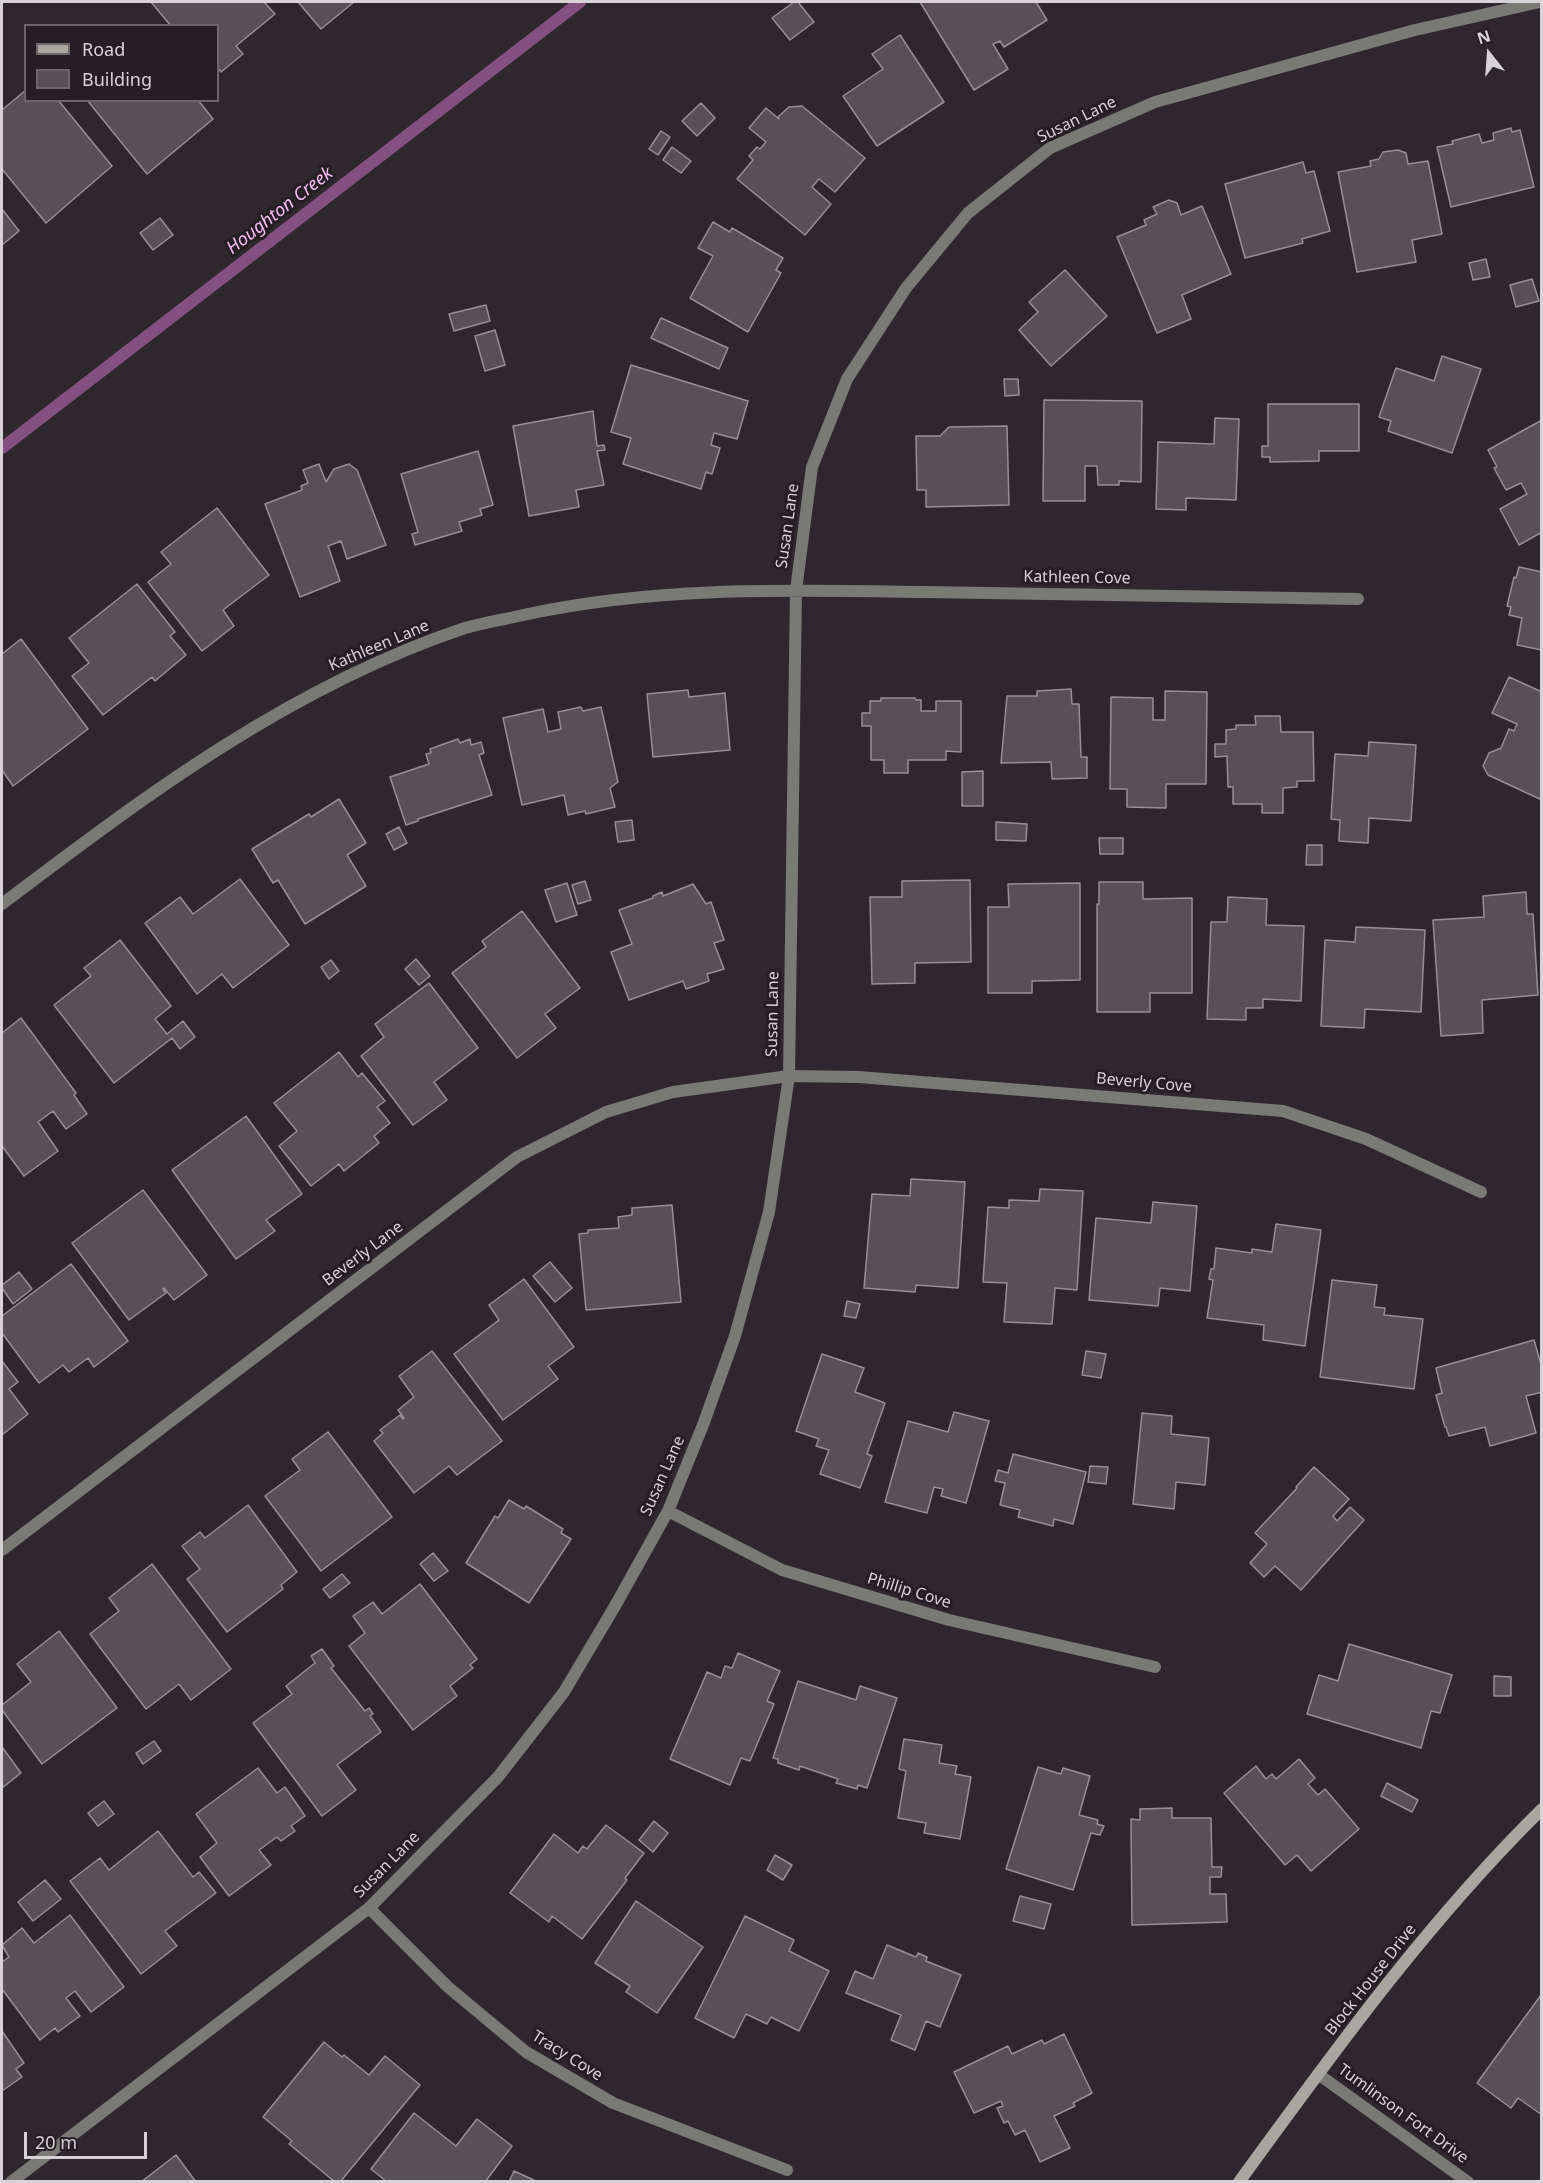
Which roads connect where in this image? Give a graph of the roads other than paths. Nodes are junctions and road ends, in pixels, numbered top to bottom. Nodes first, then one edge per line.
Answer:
1 (1540, 2) edge
2 (796, 590) junction
3 (1358, 599) dead end
4 (2, 904) edge
5 (789, 1076) junction
6 (1481, 1192) dead end
7 (668, 1511) junction
8 (2, 1550) edge
9 (1155, 1667) dead end
10 (1542, 1809) edge
11 (369, 1908) junction
12 (1318, 2073) junction
13 (786, 2170) dead end
14 (11, 2181) edge
15 (1239, 2181) edge
16 (1468, 2181) edge

1 - 2 street, Susan Lane
2 - 3 street, Kathleen Cove
2 - 4 street, Kathleen Lane
2 - 5 street, Susan Lane
5 - 6 street, Beverly Cove
5 - 7 street, Susan Lane
5 - 8 street, Beverly Lane
7 - 9 street, Phillip Cove
7 - 11 street, Susan Lane
10 - 12 street, Block House Drive
11 - 13 street, Tracy Cove
11 - 14 street, Susan Lane
12 - 15 street, Block House Drive
12 - 16 street, Tumlinson Fort Drive

